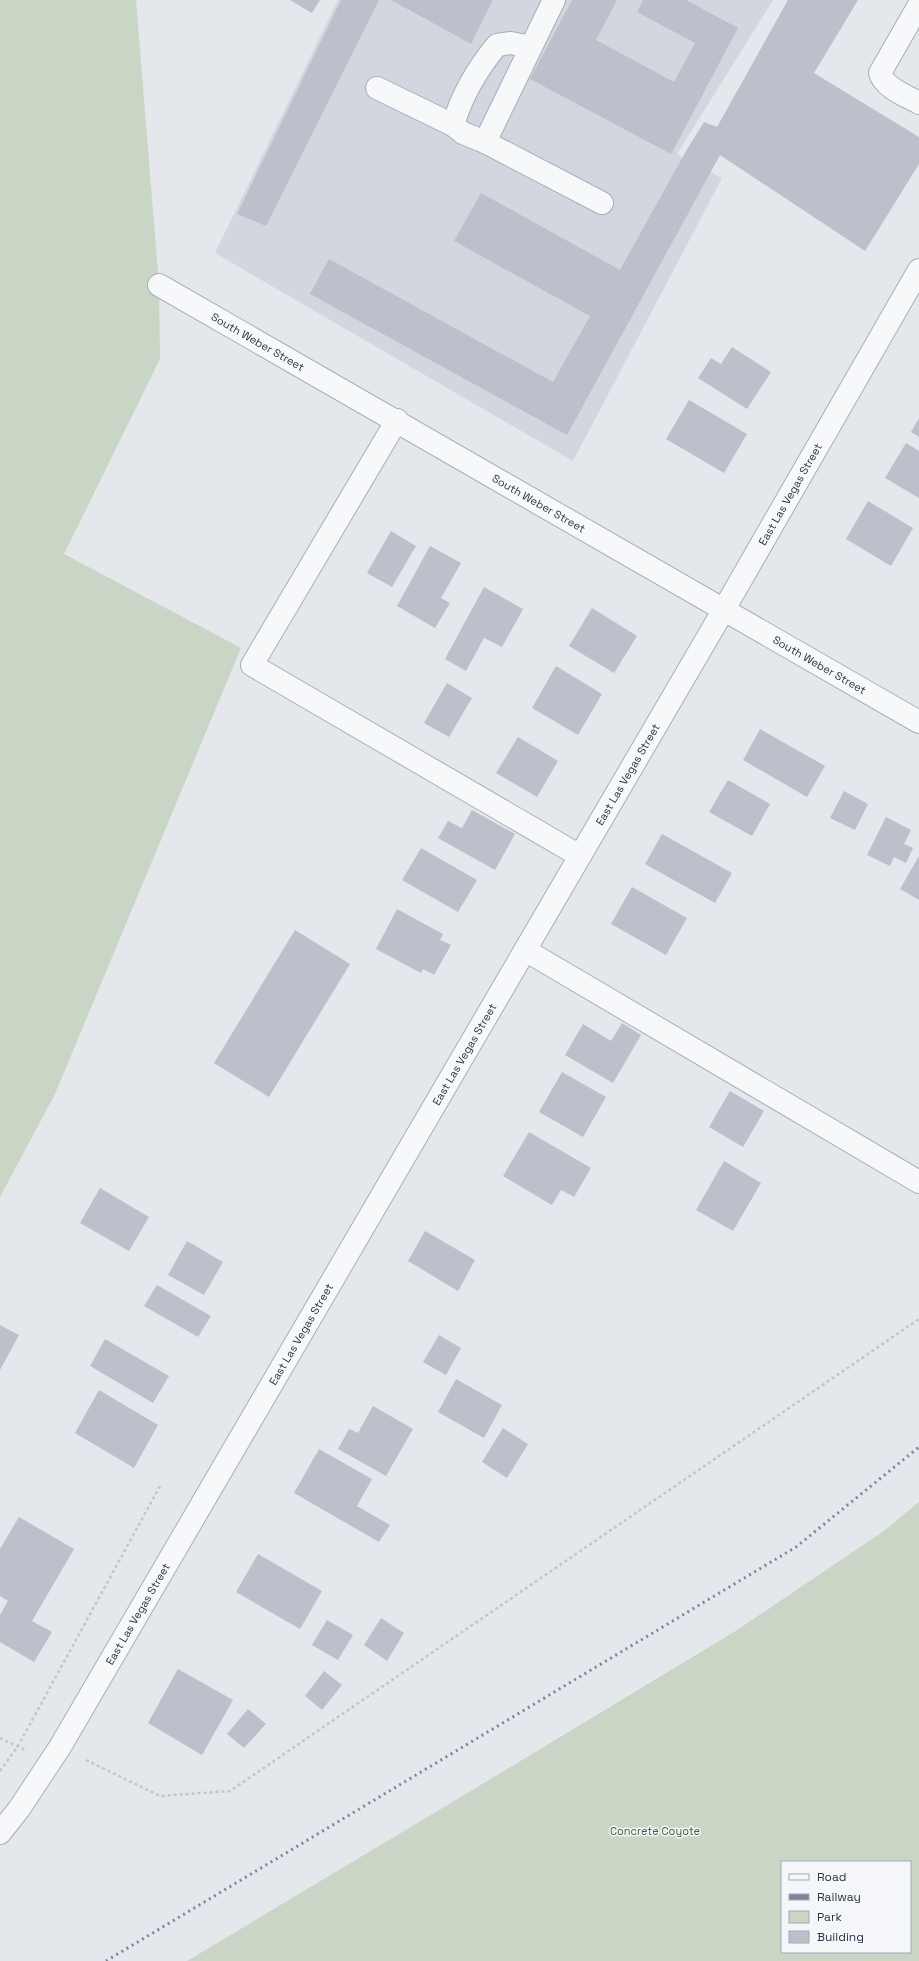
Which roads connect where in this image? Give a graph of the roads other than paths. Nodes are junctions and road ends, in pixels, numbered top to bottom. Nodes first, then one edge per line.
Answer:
1 (554, 0) edge
2 (919, 5) edge
3 (531, 47) junction
4 (377, 88) dead end
5 (919, 103) edge
6 (454, 125) junction
7 (484, 142) junction
8 (602, 203) dead end
9 (916, 282) edge
10 (159, 285) dead end
11 (397, 420) junction
12 (723, 611) junction
13 (919, 721) edge
14 (580, 856) junction
15 (526, 950) junction
16 (919, 1182) edge
17 (0, 1833) edge

1 - 3 street
2 - 5 street
3 - 6 street
3 - 7 street
4 - 6 street
6 - 7 street
7 - 8 street
9 - 12 street, East Las Vegas Street
10 - 11 street, South Weber Street
11 - 12 street, South Weber Street
11 - 14 street
12 - 13 street, South Weber Street
12 - 14 street, East Las Vegas Street
14 - 15 street, East Las Vegas Street
15 - 16 street
15 - 17 street, East Las Vegas Street

